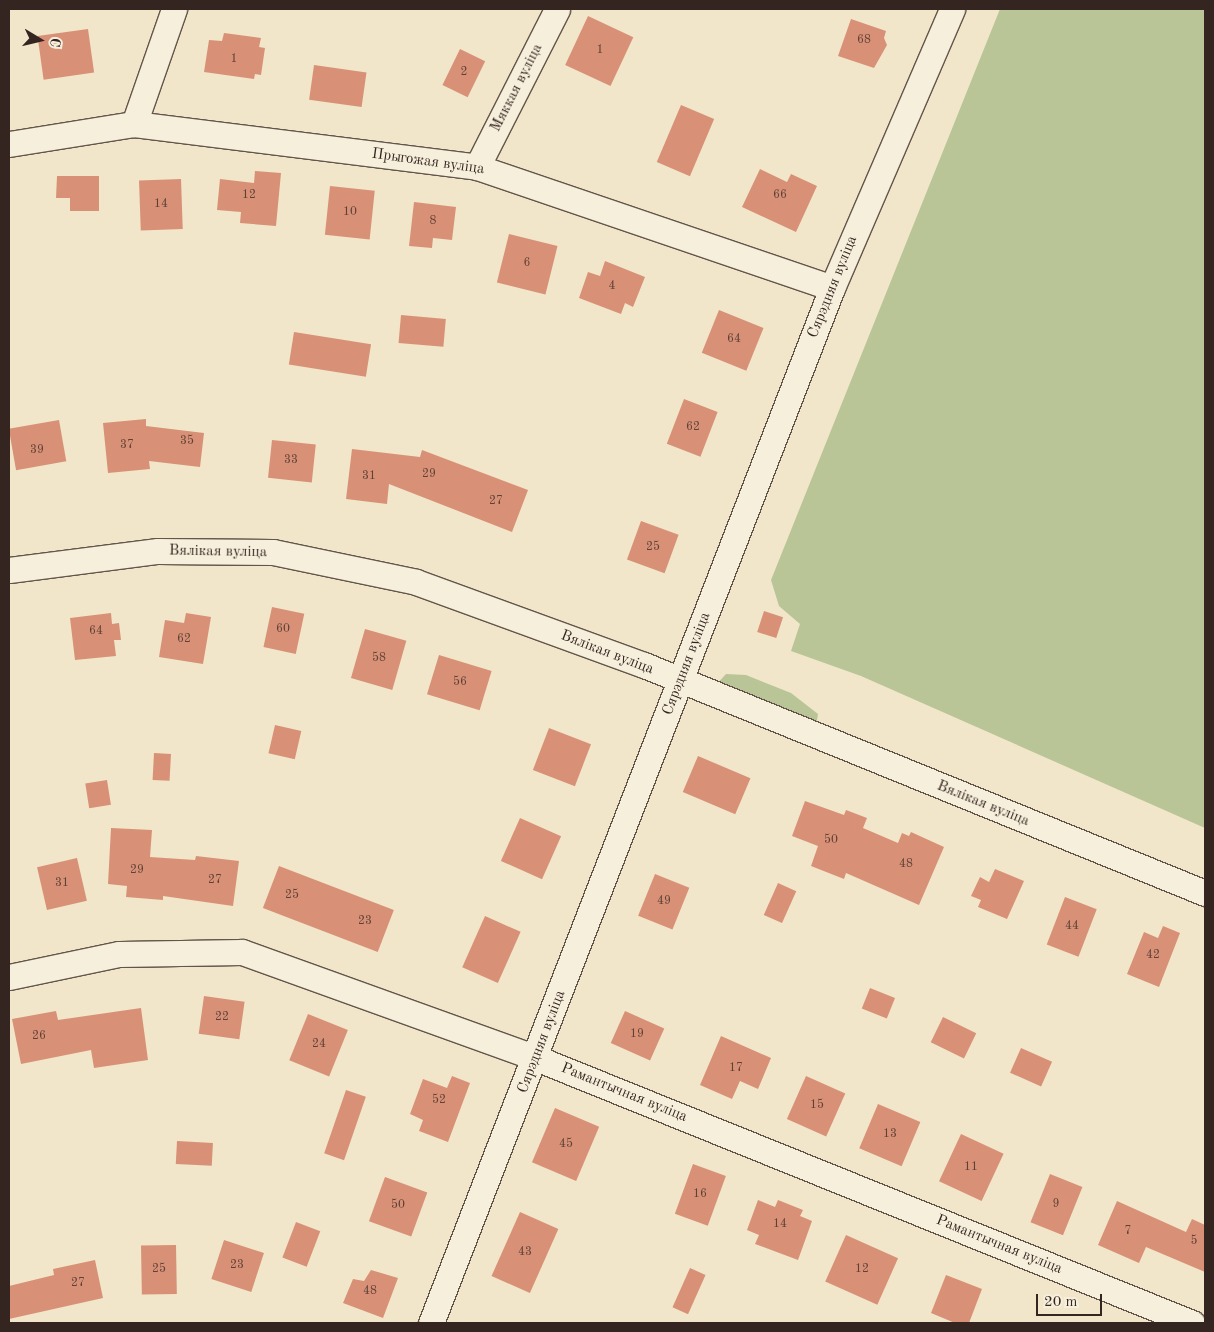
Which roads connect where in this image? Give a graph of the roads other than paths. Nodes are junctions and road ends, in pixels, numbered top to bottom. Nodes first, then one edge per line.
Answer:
1 (174, 9) edge
2 (557, 9) edge
3 (952, 9) edge
4 (134, 124) junction
5 (9, 144) edge
6 (477, 167) junction
7 (832, 288) junction
8 (9, 570) edge
9 (680, 683) junction
10 (1205, 893) edge
11 (9, 977) edge
12 (536, 1058) junction
13 (431, 1323) edge
14 (1192, 1323) edge

1 - 4 street
2 - 6 street, Мяккая вуліца
3 - 7 street, Сярэдняя вуліца
4 - 5 street, Прыгожая вуліца
4 - 6 street, Прыгожая вуліца
6 - 7 street, Прыгожая вуліца
7 - 9 street, Сярэдняя вуліца
8 - 9 street, Вялікая вуліца
9 - 10 street, Вялікая вуліца
9 - 12 street, Сярэдняя вуліца
11 - 12 street, Рамантычная вуліца
12 - 13 street, Сярэдняя вуліца
12 - 14 street, Рамантычная вуліца

